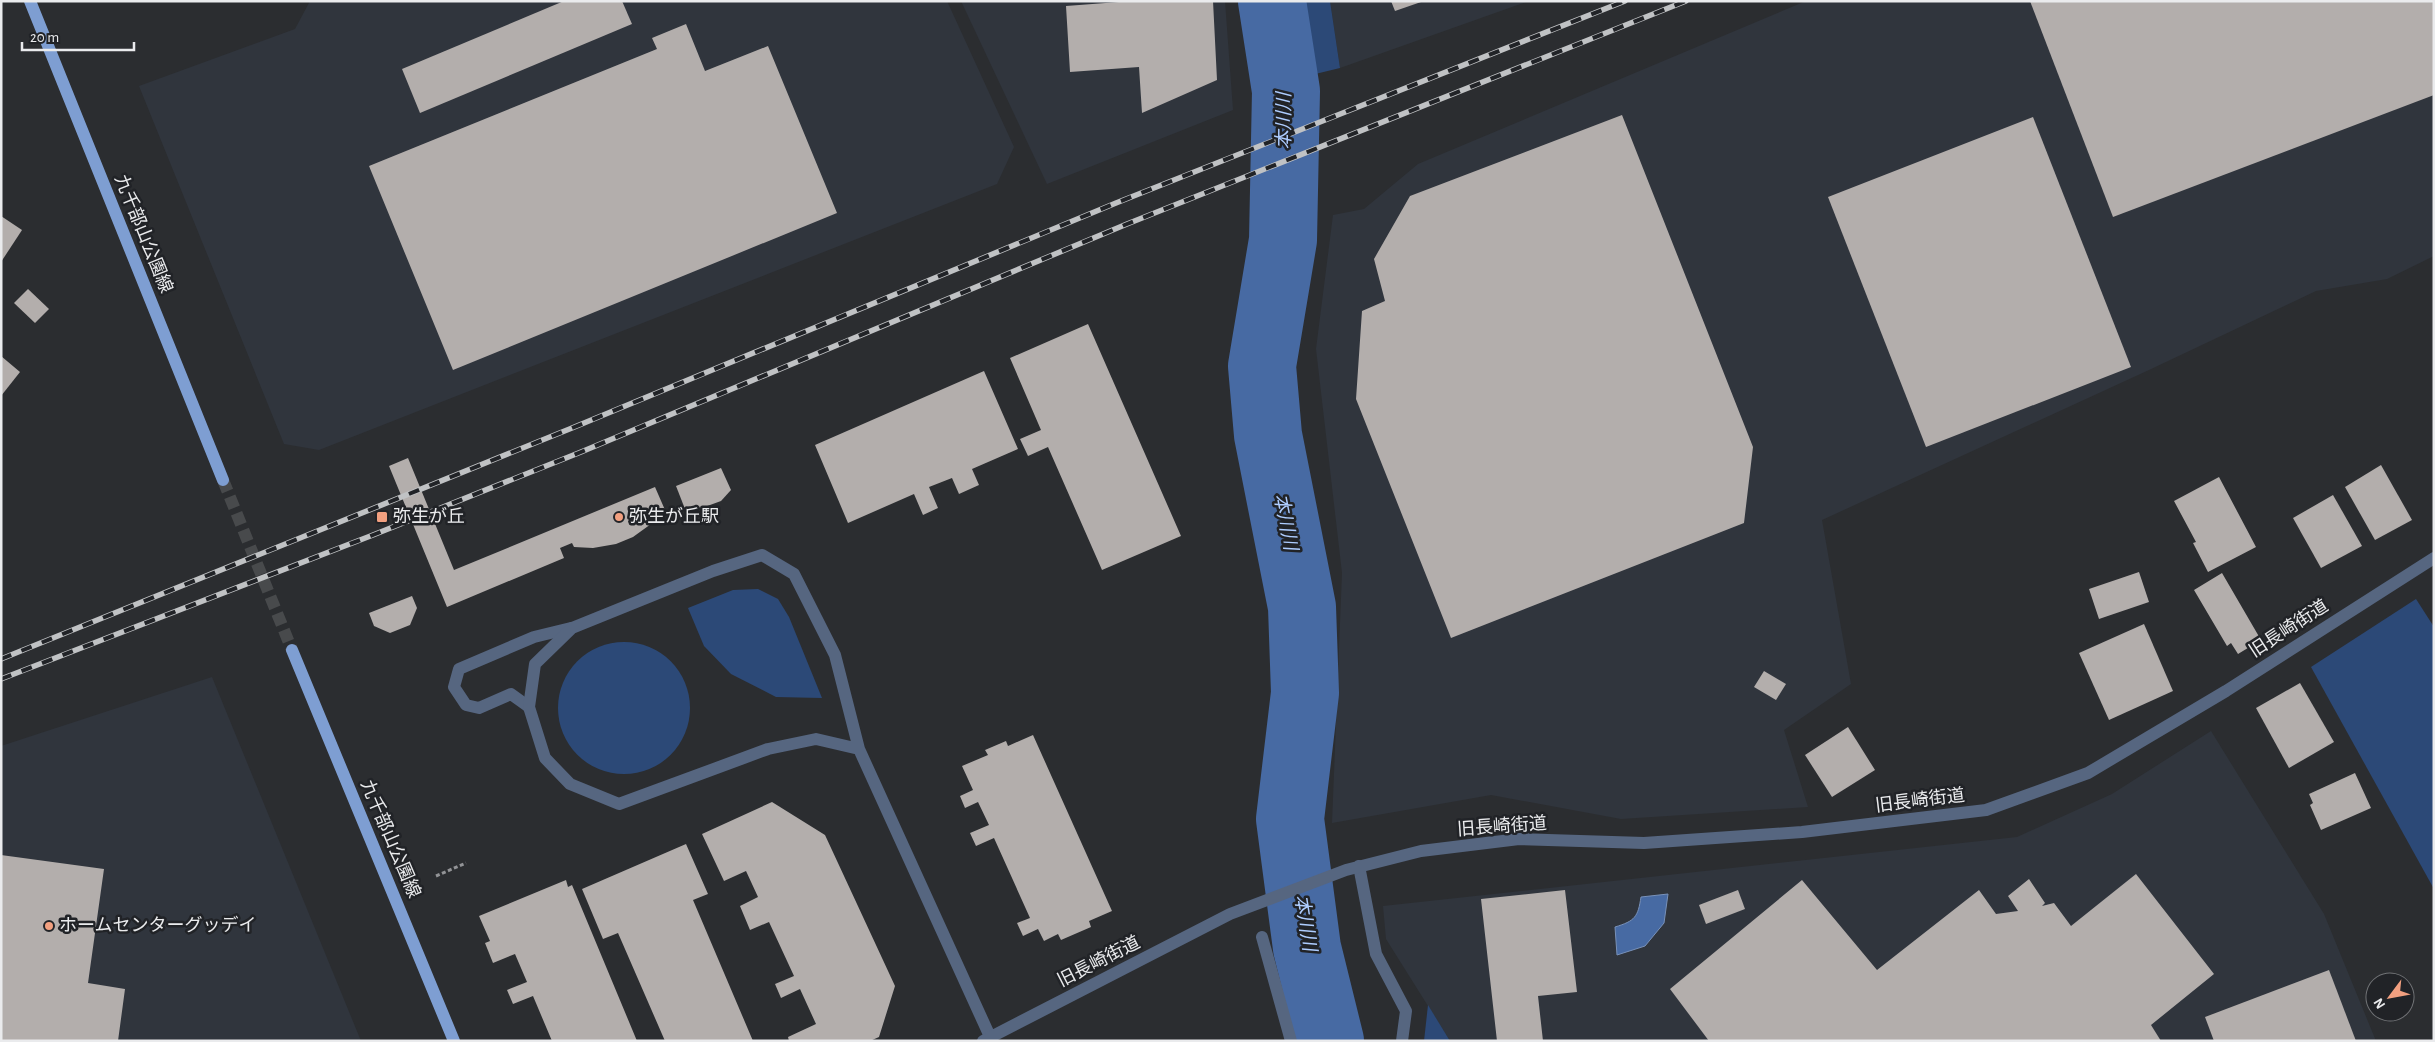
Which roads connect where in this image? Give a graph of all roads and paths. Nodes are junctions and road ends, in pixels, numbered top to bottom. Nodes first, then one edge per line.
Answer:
1 (30, 1) edge
2 (223, 480) tunnel mouth
3 (2434, 558) edge
4 (572, 628) junction
5 (292, 650) tunnel mouth
6 (529, 707) junction
7 (859, 749) junction
8 (466, 864) dead end
9 (1359, 866) junction
10 (436, 876) dead end
11 (1262, 937) dead end
12 (989, 1039) edge
13 (454, 1041) edge
14 (1291, 1041) edge
15 (1402, 1041) edge

1 - 2 main road, 九千部山公園線
3 - 9 street, 旧長崎街道
4 - 6 street
4 - 6 street
4 - 7 street
5 - 13 main road, 九千部山公園線
6 - 7 street
7 - 12 street
8 - 10 path
9 - 12 street, 旧長崎街道
9 - 15 street
11 - 14 street

